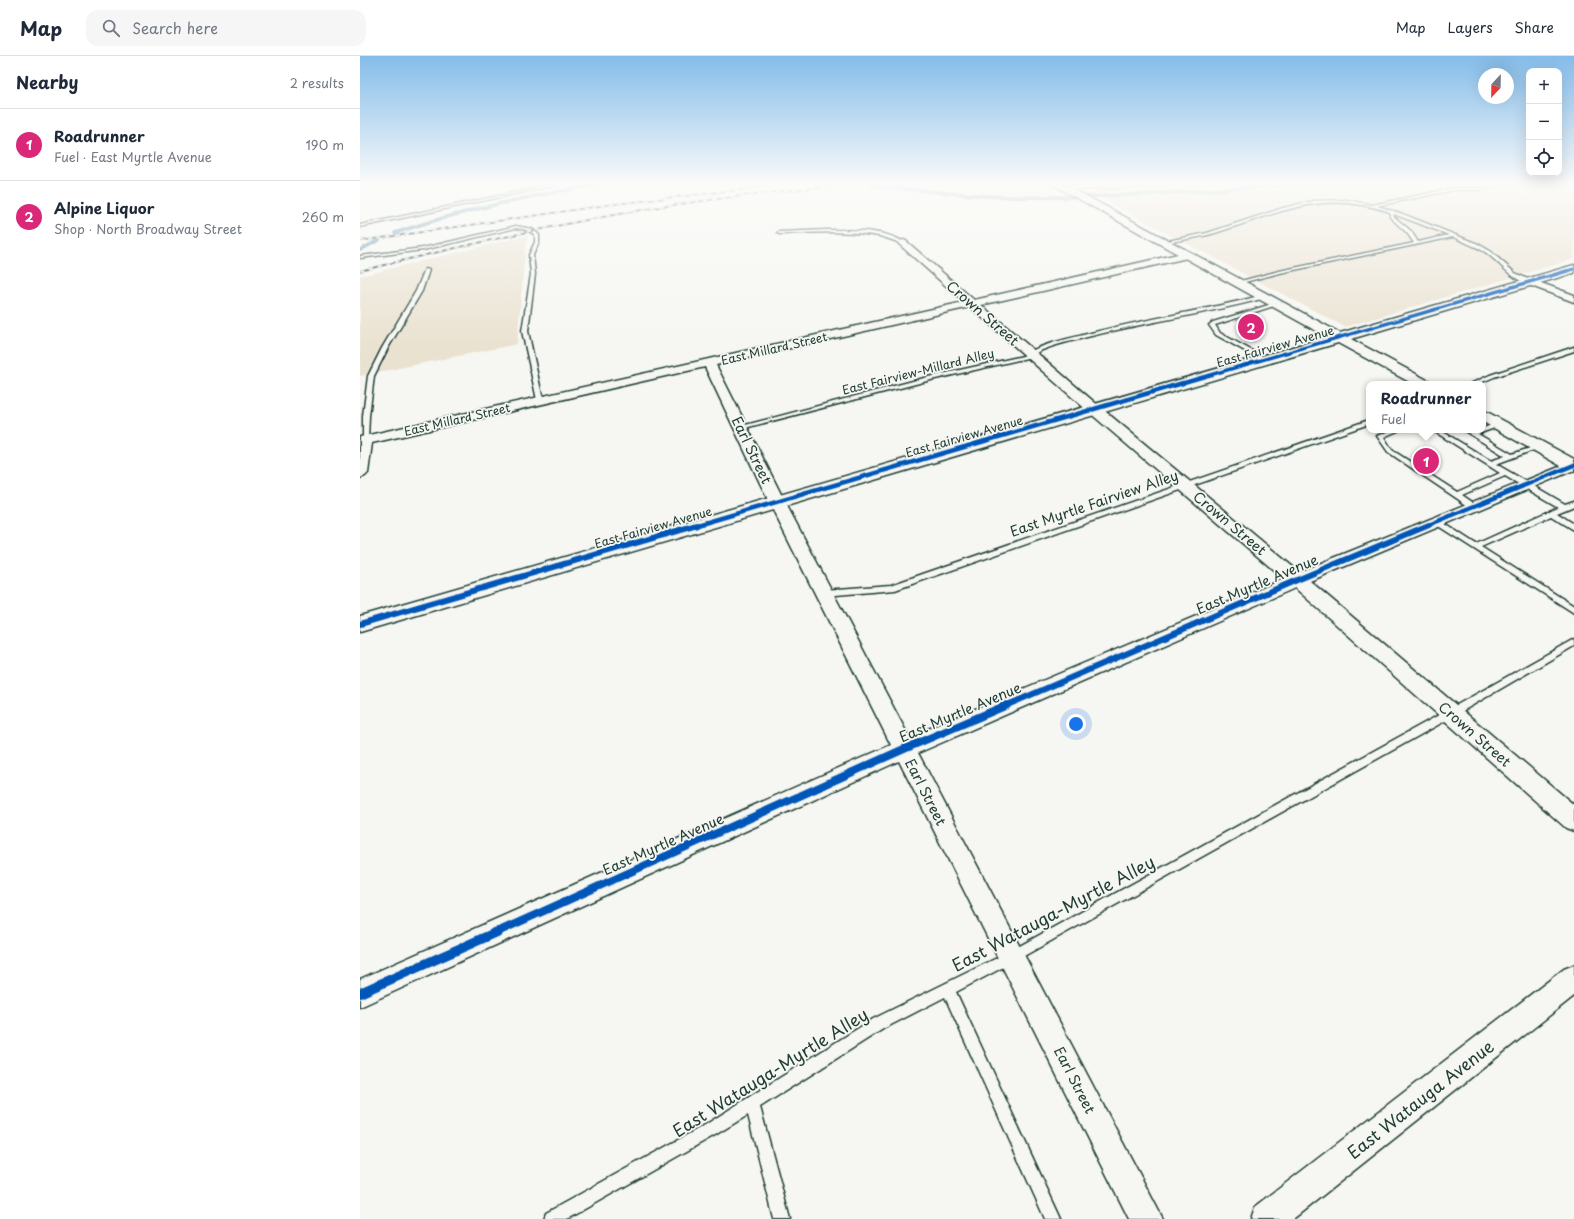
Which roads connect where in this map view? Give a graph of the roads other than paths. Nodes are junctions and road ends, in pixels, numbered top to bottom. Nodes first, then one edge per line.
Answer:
1 (473, 237) edge
2 (537, 237) edge
3 (894, 237) edge
4 (1156, 237) edge
5 (1187, 237) edge
6 (1412, 237) edge
7 (1446, 237) edge
8 (1456, 237) edge
9 (1164, 242) junction
10 (903, 243) joint
11 (1416, 243) junction
12 (1187, 255) junction
13 (360, 257) edge
14 (1574, 269) edge
15 (427, 270) dead end
16 (1530, 282) junction
17 (1238, 283) junction
18 (1264, 297) junction
19 (1574, 299) edge
20 (972, 303) junction
21 (1277, 304) junction
22 (1340, 338) junction
23 (1574, 349) edge
24 (1030, 354) junction
25 (1265, 360) junction
26 (708, 363) junction
27 (1419, 381) edge
28 (1480, 381) edge
29 (540, 400) junction
30 (1095, 410) junction
31 (1486, 418) edge
32 (1366, 423) edge
33 (1498, 425) junction
34 (741, 428) junction
35 (1486, 429) edge
36 (1389, 433) edge
37 (1440, 433) edge
38 (1473, 434) edge
39 (363, 440) edge
40 (1540, 447) junction
41 (1511, 456) junction
42 (1490, 464) junction
43 (1574, 466) edge
44 (360, 473) edge
45 (1506, 473) junction
46 (1184, 485) junction
47 (1526, 485) junction
48 (1456, 494) junction
49 (778, 502) junction
50 (1574, 503) edge
51 (1474, 506) junction
52 (1564, 507) junction
53 (1551, 513) junction
54 (1436, 522) junction
55 (1574, 527) edge
56 (1475, 547) junction
57 (1297, 580) junction
58 (824, 594) junction
59 (1574, 610) edge
60 (360, 624) edge
61 (1574, 642) edge
62 (1451, 713) junction
63 (904, 749) junction
64 (1574, 820) edge
65 (1012, 957) junction
66 (1574, 979) edge
67 (948, 989) junction
68 (360, 993) edge
69 (752, 1104) junction
70 (552, 1219) edge
71 (782, 1219) edge
72 (1053, 1219) edge
73 (1147, 1219) edge
74 (1267, 1219) edge

1 - 13 lane
2 - 29 lane
3 - 10 lane
4 - 9 street
5 - 9 lane
6 - 11 lane
7 - 11 lane
8 - 16 lane
9 - 12 street
10 - 20 street, Crown Street
11 - 17 lane
12 - 17 street
12 - 20 street, East Millard Street
14 - 16 street, East Fairview Avenue
15 - 39 lane
16 - 19 street
16 - 22 street, East Fairview Avenue
17 - 18 street
18 - 21 street
18 - 24 lane, East Fairview-Millard Alley
20 - 24 street, Crown Street
20 - 26 street, East Millard Street
21 - 22 street
21 - 25 lane
22 - 25 street, East Fairview Avenue
22 - 27 street
23 - 28 lane
24 - 30 street, Crown Street
24 - 34 lane, East Fairview-Millard Alley
25 - 30 street, East Fairview Avenue
26 - 29 street, East Millard Street
26 - 34 street, Earl Street
29 - 39 street, East Millard Street
30 - 46 street, Crown Street
30 - 49 street, East Fairview Avenue
31 - 33 street
32 - 46 lane, East Myrtle Fairview Alley
33 - 35 lane
33 - 40 street
34 - 49 street, Earl Street
36 - 48 lane
37 - 42 lane
38 - 41 lane
39 - 44 street
40 - 41 lane
40 - 43 street
41 - 42 lane
42 - 45 lane
43 - 47 street, East Myrtle Avenue
45 - 47 lane
45 - 48 lane
46 - 57 street, Crown Street
46 - 58 lane, East Myrtle Fairview Alley
47 - 51 street, East Myrtle Avenue
47 - 52 lane
48 - 51 lane
49 - 58 street, Earl Street
49 - 60 street, East Fairview Avenue
50 - 52 lane
51 - 54 street, East Myrtle Avenue
52 - 53 lane
53 - 55 lane
53 - 56 lane
54 - 56 lane
54 - 57 street, East Myrtle Avenue
56 - 59 lane
57 - 62 street, Crown Street
57 - 63 street, East Myrtle Avenue
58 - 63 street, Earl Street
61 - 62 lane, East Watauga-Myrtle Alley
62 - 64 street, Crown Street
62 - 65 lane, East Watauga-Myrtle Alley
63 - 65 street, Earl Street
63 - 68 street, East Myrtle Avenue
65 - 67 lane, East Watauga-Myrtle Alley
65 - 73 street, Earl Street
66 - 74 street, East Watauga Avenue
67 - 69 lane, East Watauga-Myrtle Alley
67 - 72 lane
69 - 70 lane, East Watauga-Myrtle Alley
69 - 71 lane

